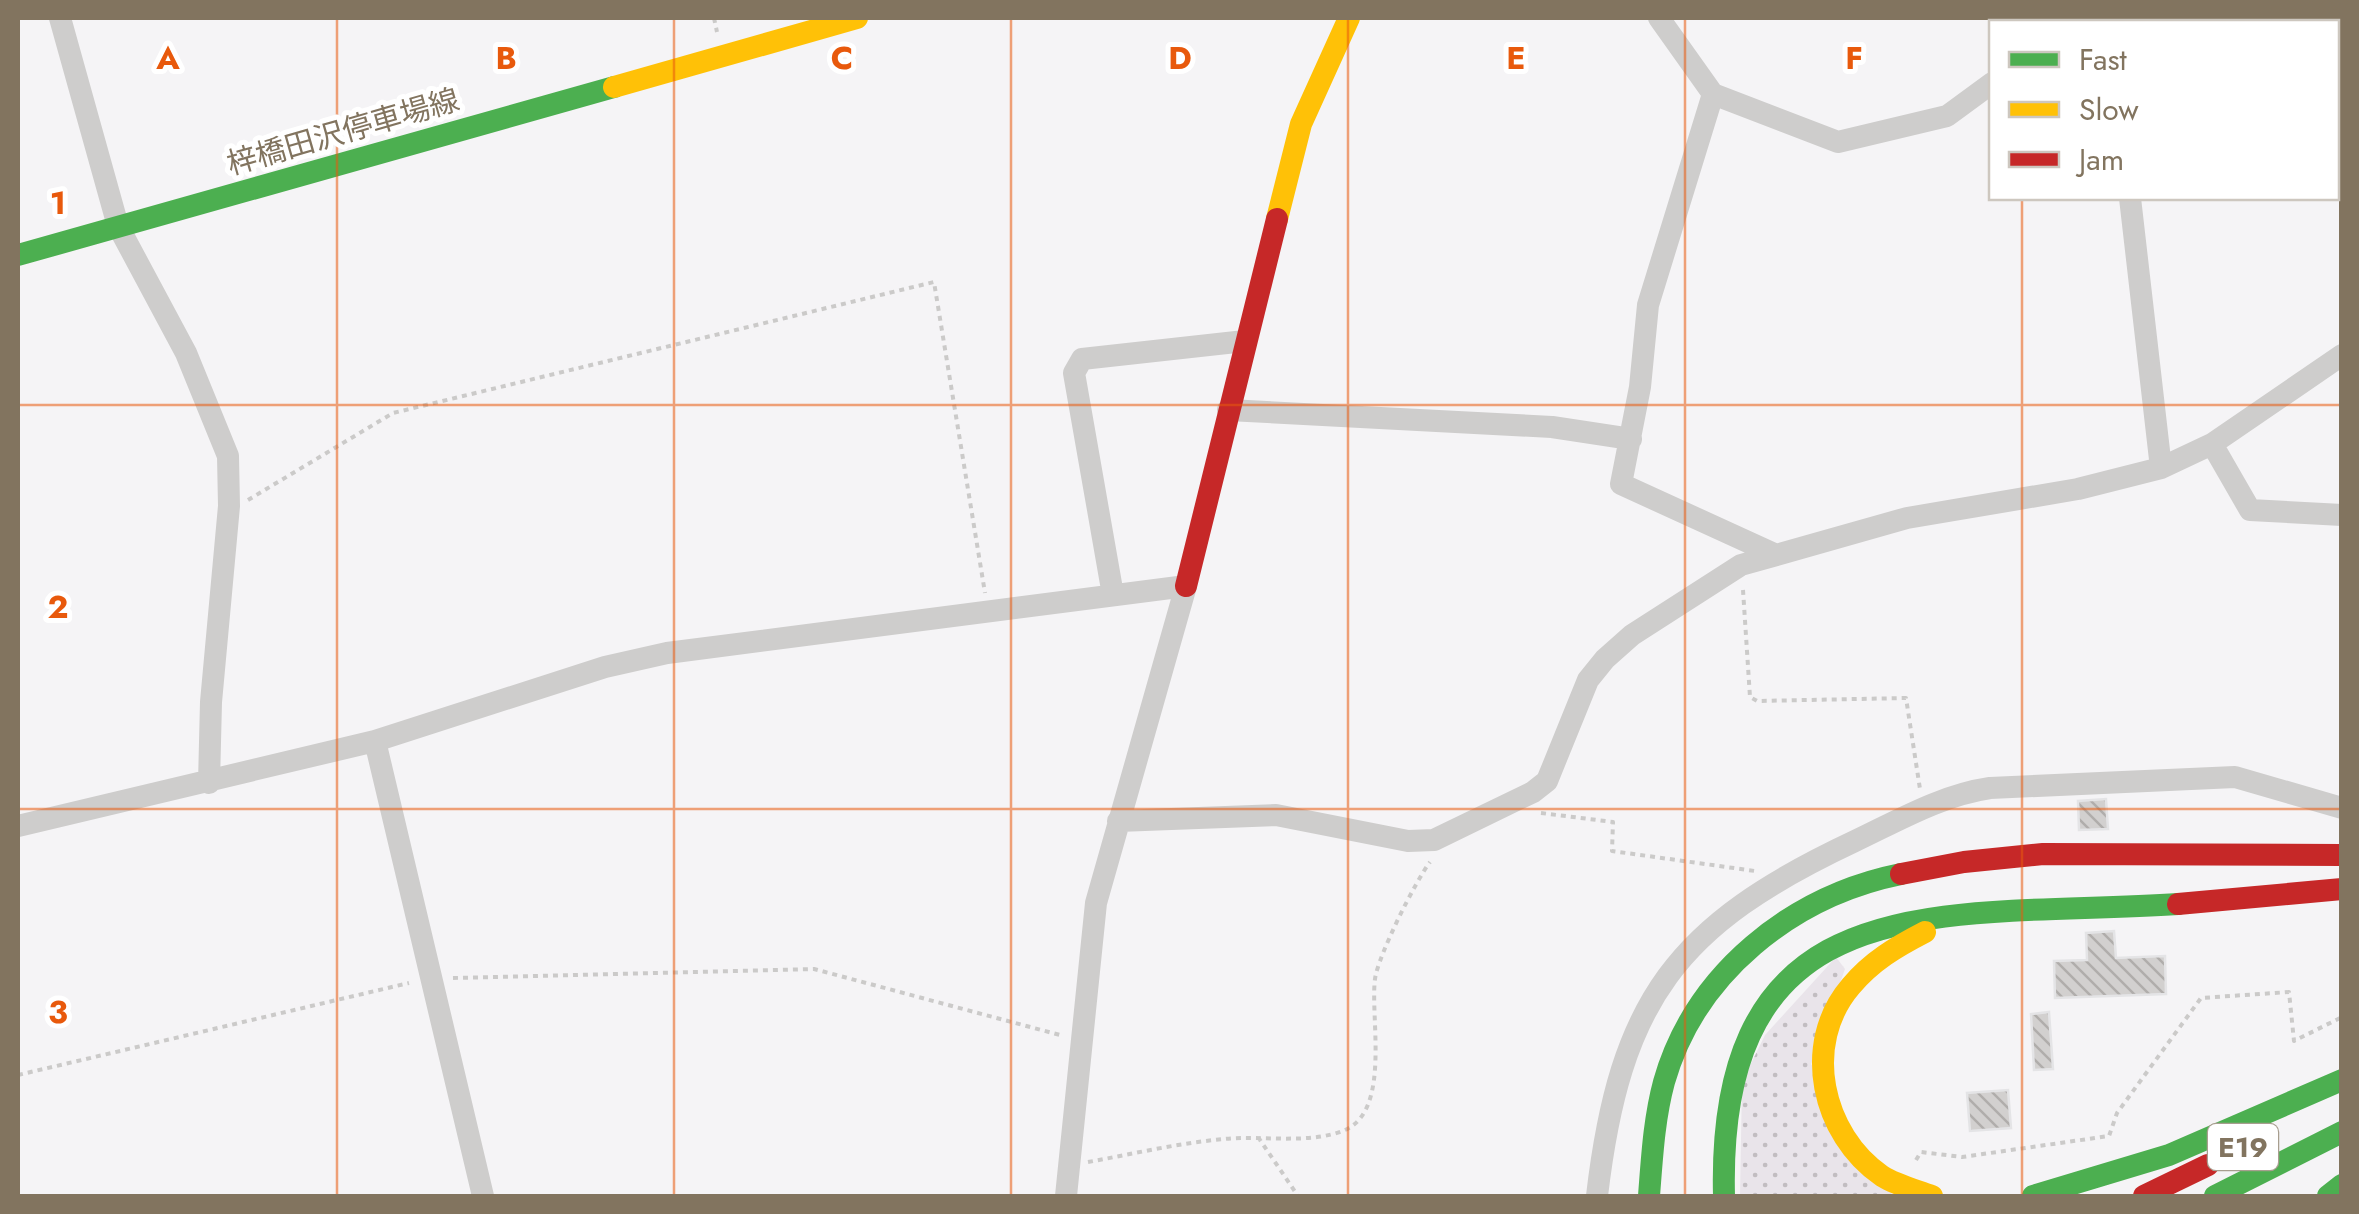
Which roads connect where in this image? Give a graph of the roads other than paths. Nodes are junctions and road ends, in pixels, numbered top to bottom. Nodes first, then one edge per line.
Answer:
1 (60, 18) edge
2 (857, 18) edge
3 (1349, 18) edge
4 (1659, 18) edge
5 (1989, 85) edge
6 (1714, 94) junction
7 (2130, 200) edge
8 (118, 226) junction
9 (18, 254) edge
10 (1245, 341) junction
11 (2342, 355) edge
12 (1228, 410) junction
13 (1631, 438) junction
14 (2212, 444) junction
15 (2160, 468) junction
16 (2342, 515) edge
17 (1772, 553) junction
18 (1186, 586) junction
19 (1113, 596) junction
20 (375, 741) junction
21 (209, 783) junction
22 (2342, 808) edge
23 (1118, 821) junction
24 (18, 826) edge
25 (2342, 855) edge
26 (1962, 863) junction
27 (2342, 889) edge
28 (2002, 914) junction
29 (1729, 1028) dead end
30 (2342, 1080) edge
31 (2342, 1097) edge
32 (2342, 1132) edge
33 (2342, 1185) edge
34 (483, 1196) edge
35 (1066, 1196) edge
36 (1598, 1196) edge
37 (1648, 1196) edge
38 (1724, 1196) edge
39 (1932, 1196) edge
40 (2034, 1196) edge
41 (2144, 1196) edge
42 (2215, 1196) edge
43 (2328, 1196) edge

1 - 8 street
2 - 8 main road, 梓橋田沢停車場線
3 - 10 main road
4 - 6 street
5 - 6 street
6 - 13 street
7 - 15 street
8 - 9 main road, 梓橋田沢停車場線
8 - 21 street
10 - 12 main road
10 - 19 street
11 - 14 street
12 - 13 street
12 - 18 main road
13 - 17 street
14 - 15 street
14 - 16 street
15 - 17 street
17 - 23 street
18 - 19 street
18 - 23 street
19 - 20 street
20 - 21 street
20 - 34 street
21 - 24 street
22 - 36 street
23 - 35 street
25 - 26 main road
26 - 29 main road
26 - 37 main road
27 - 28 main road
28 - 38 main road
28 - 39 main road
30 - 40 main road
31 - 41 main road, E19
32 - 42 main road, E19
33 - 43 main road

